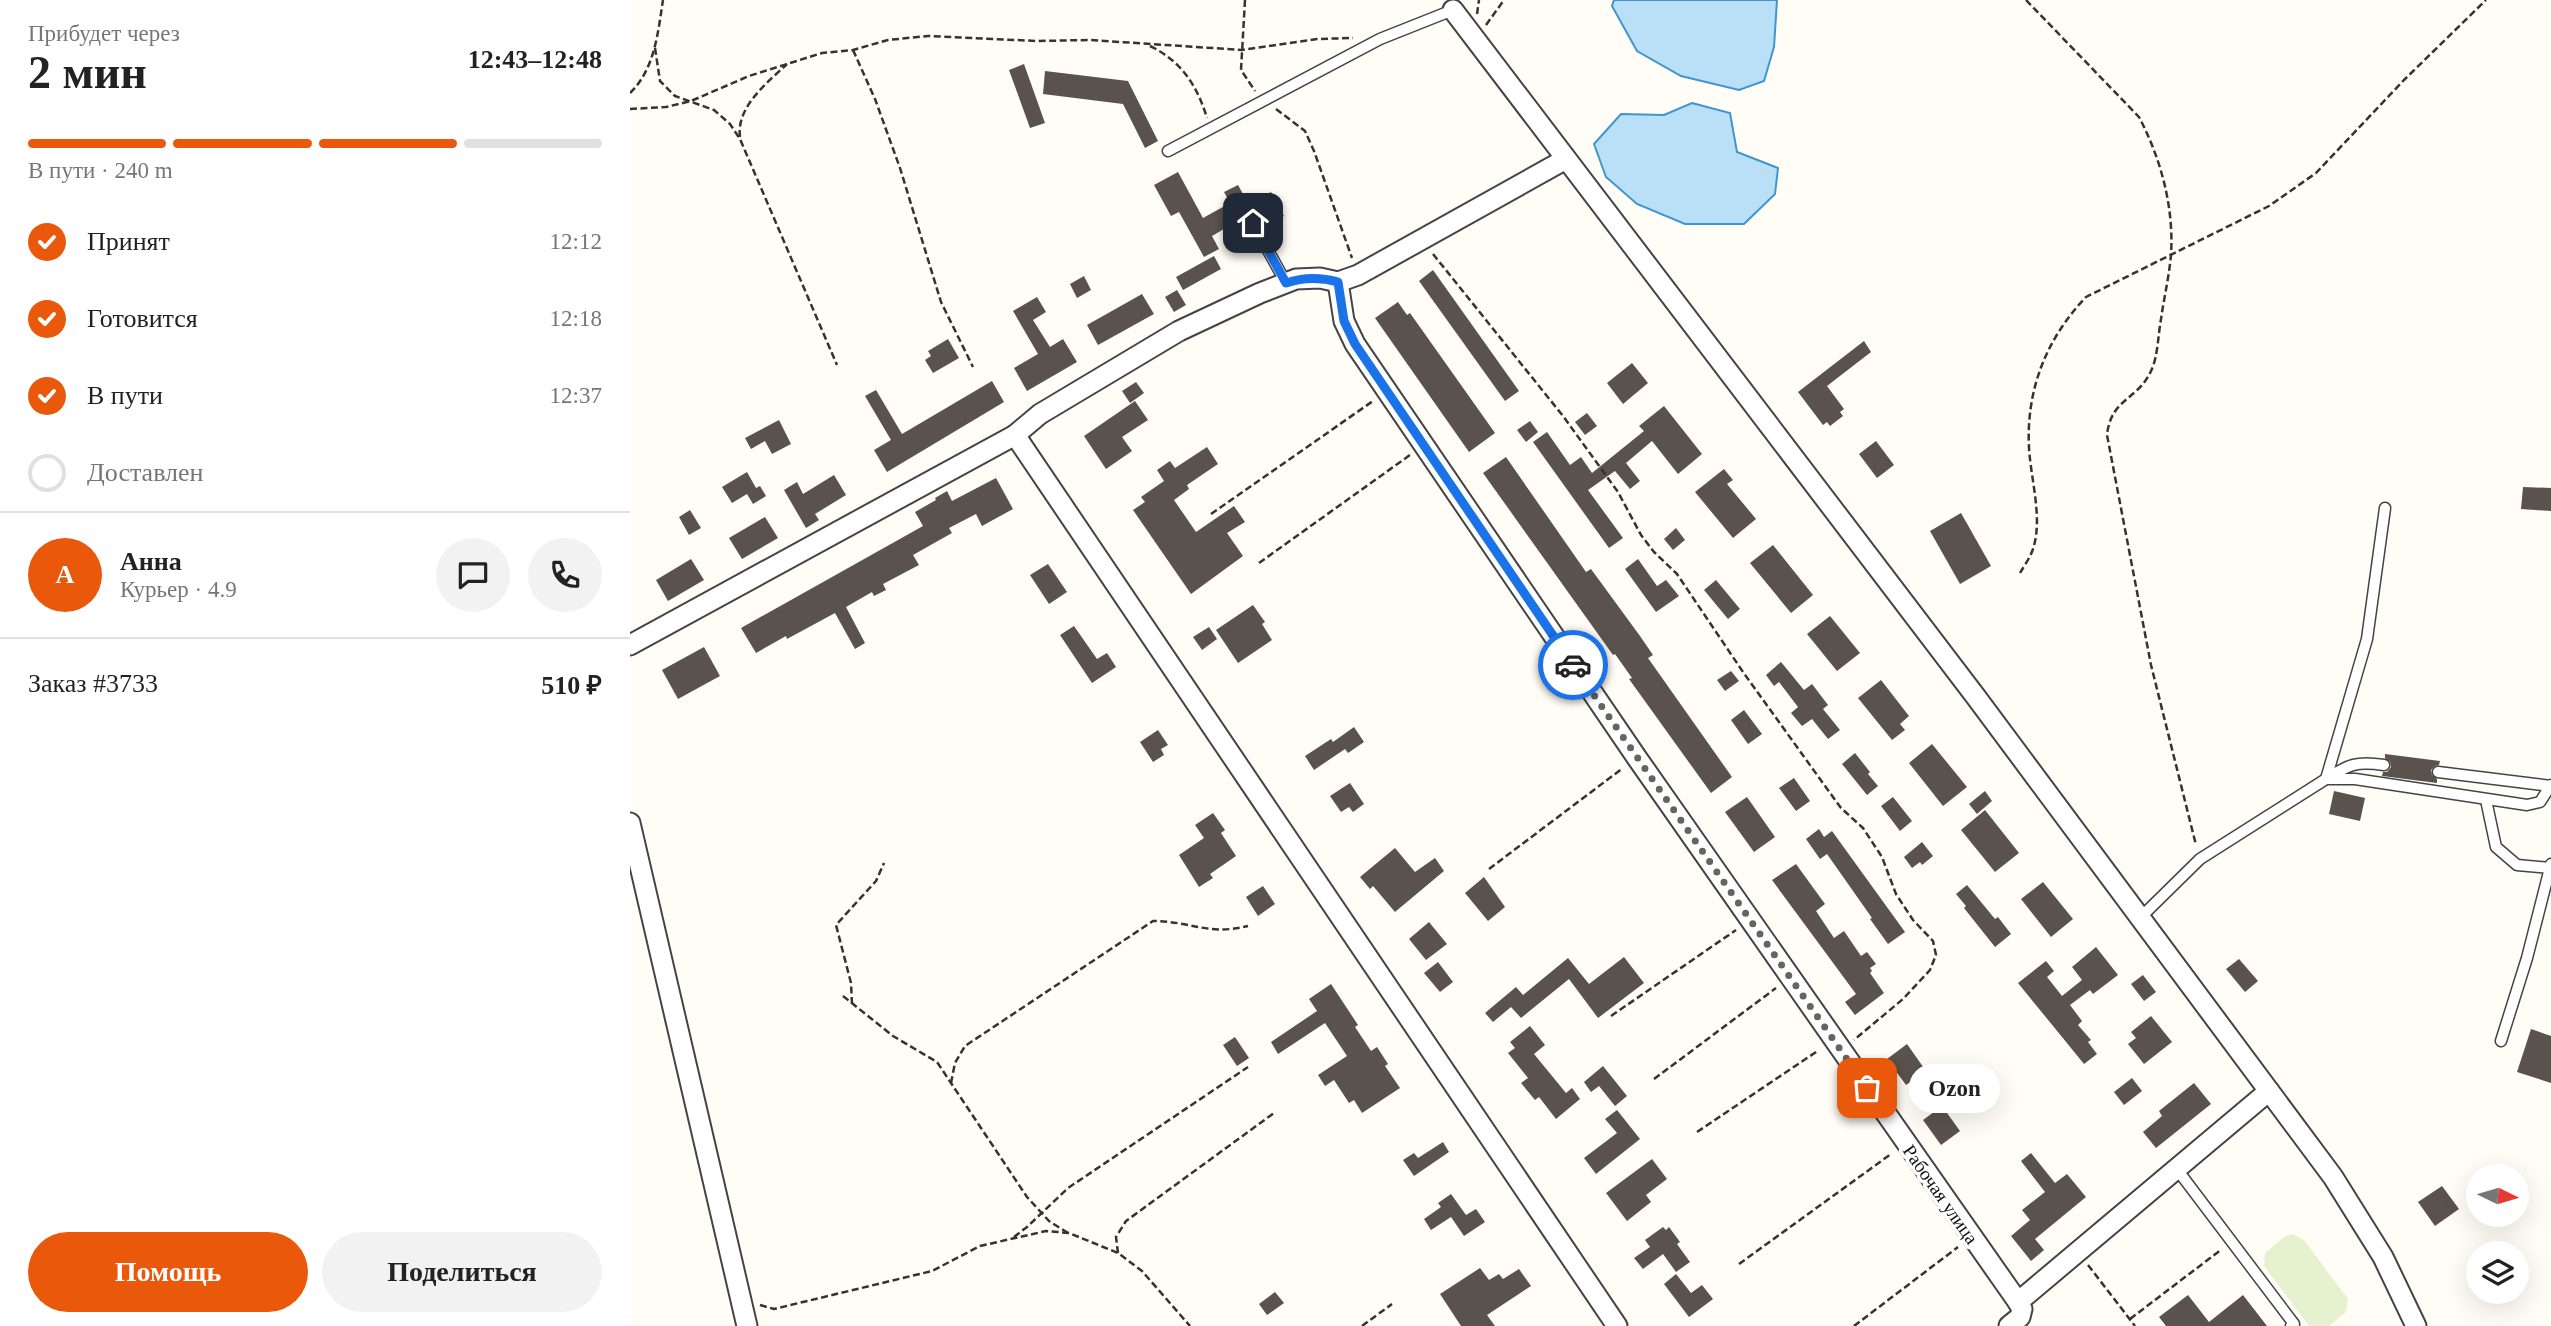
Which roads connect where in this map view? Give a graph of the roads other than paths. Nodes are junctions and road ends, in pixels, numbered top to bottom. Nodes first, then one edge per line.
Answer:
1 (1453, 10) joint
2 (1168, 151) dead end
3 (1566, 159) junction
4 (1253, 223) dead end
5 (1338, 282) junction
6 (1286, 283) junction
7 (1015, 435) junction
8 (2385, 508) dead end
9 (630, 645) edge
10 (2384, 765) dead end
11 (2438, 772) dead end
12 (2326, 779) junction
13 (2549, 791) edge
14 (2486, 800) junction
15 (630, 824) edge
16 (2551, 866) edge
17 (2140, 918) junction
18 (2501, 1041) dead end
19 (2269, 1091) junction
20 (2176, 1168) junction
21 (2018, 1302) junction
22 (747, 1326) edge
23 (1617, 1326) edge
24 (2009, 1326) edge
25 (2291, 1326) edge
26 (2416, 1326) edge

1 - 2 lane
1 - 3 street
3 - 5 street
3 - 17 street
4 - 6 lane
5 - 6 street
5 - 21 street, Рабочая улица
6 - 7 street
7 - 9 street
7 - 23 street
8 - 12 lane
10 - 12 lane
11 - 13 lane
12 - 14 lane
12 - 17 lane
13 - 14 lane
14 - 16 lane
15 - 22 street
16 - 18 lane
17 - 19 street
19 - 20 street
19 - 26 street
20 - 21 street
20 - 25 lane
21 - 24 street

